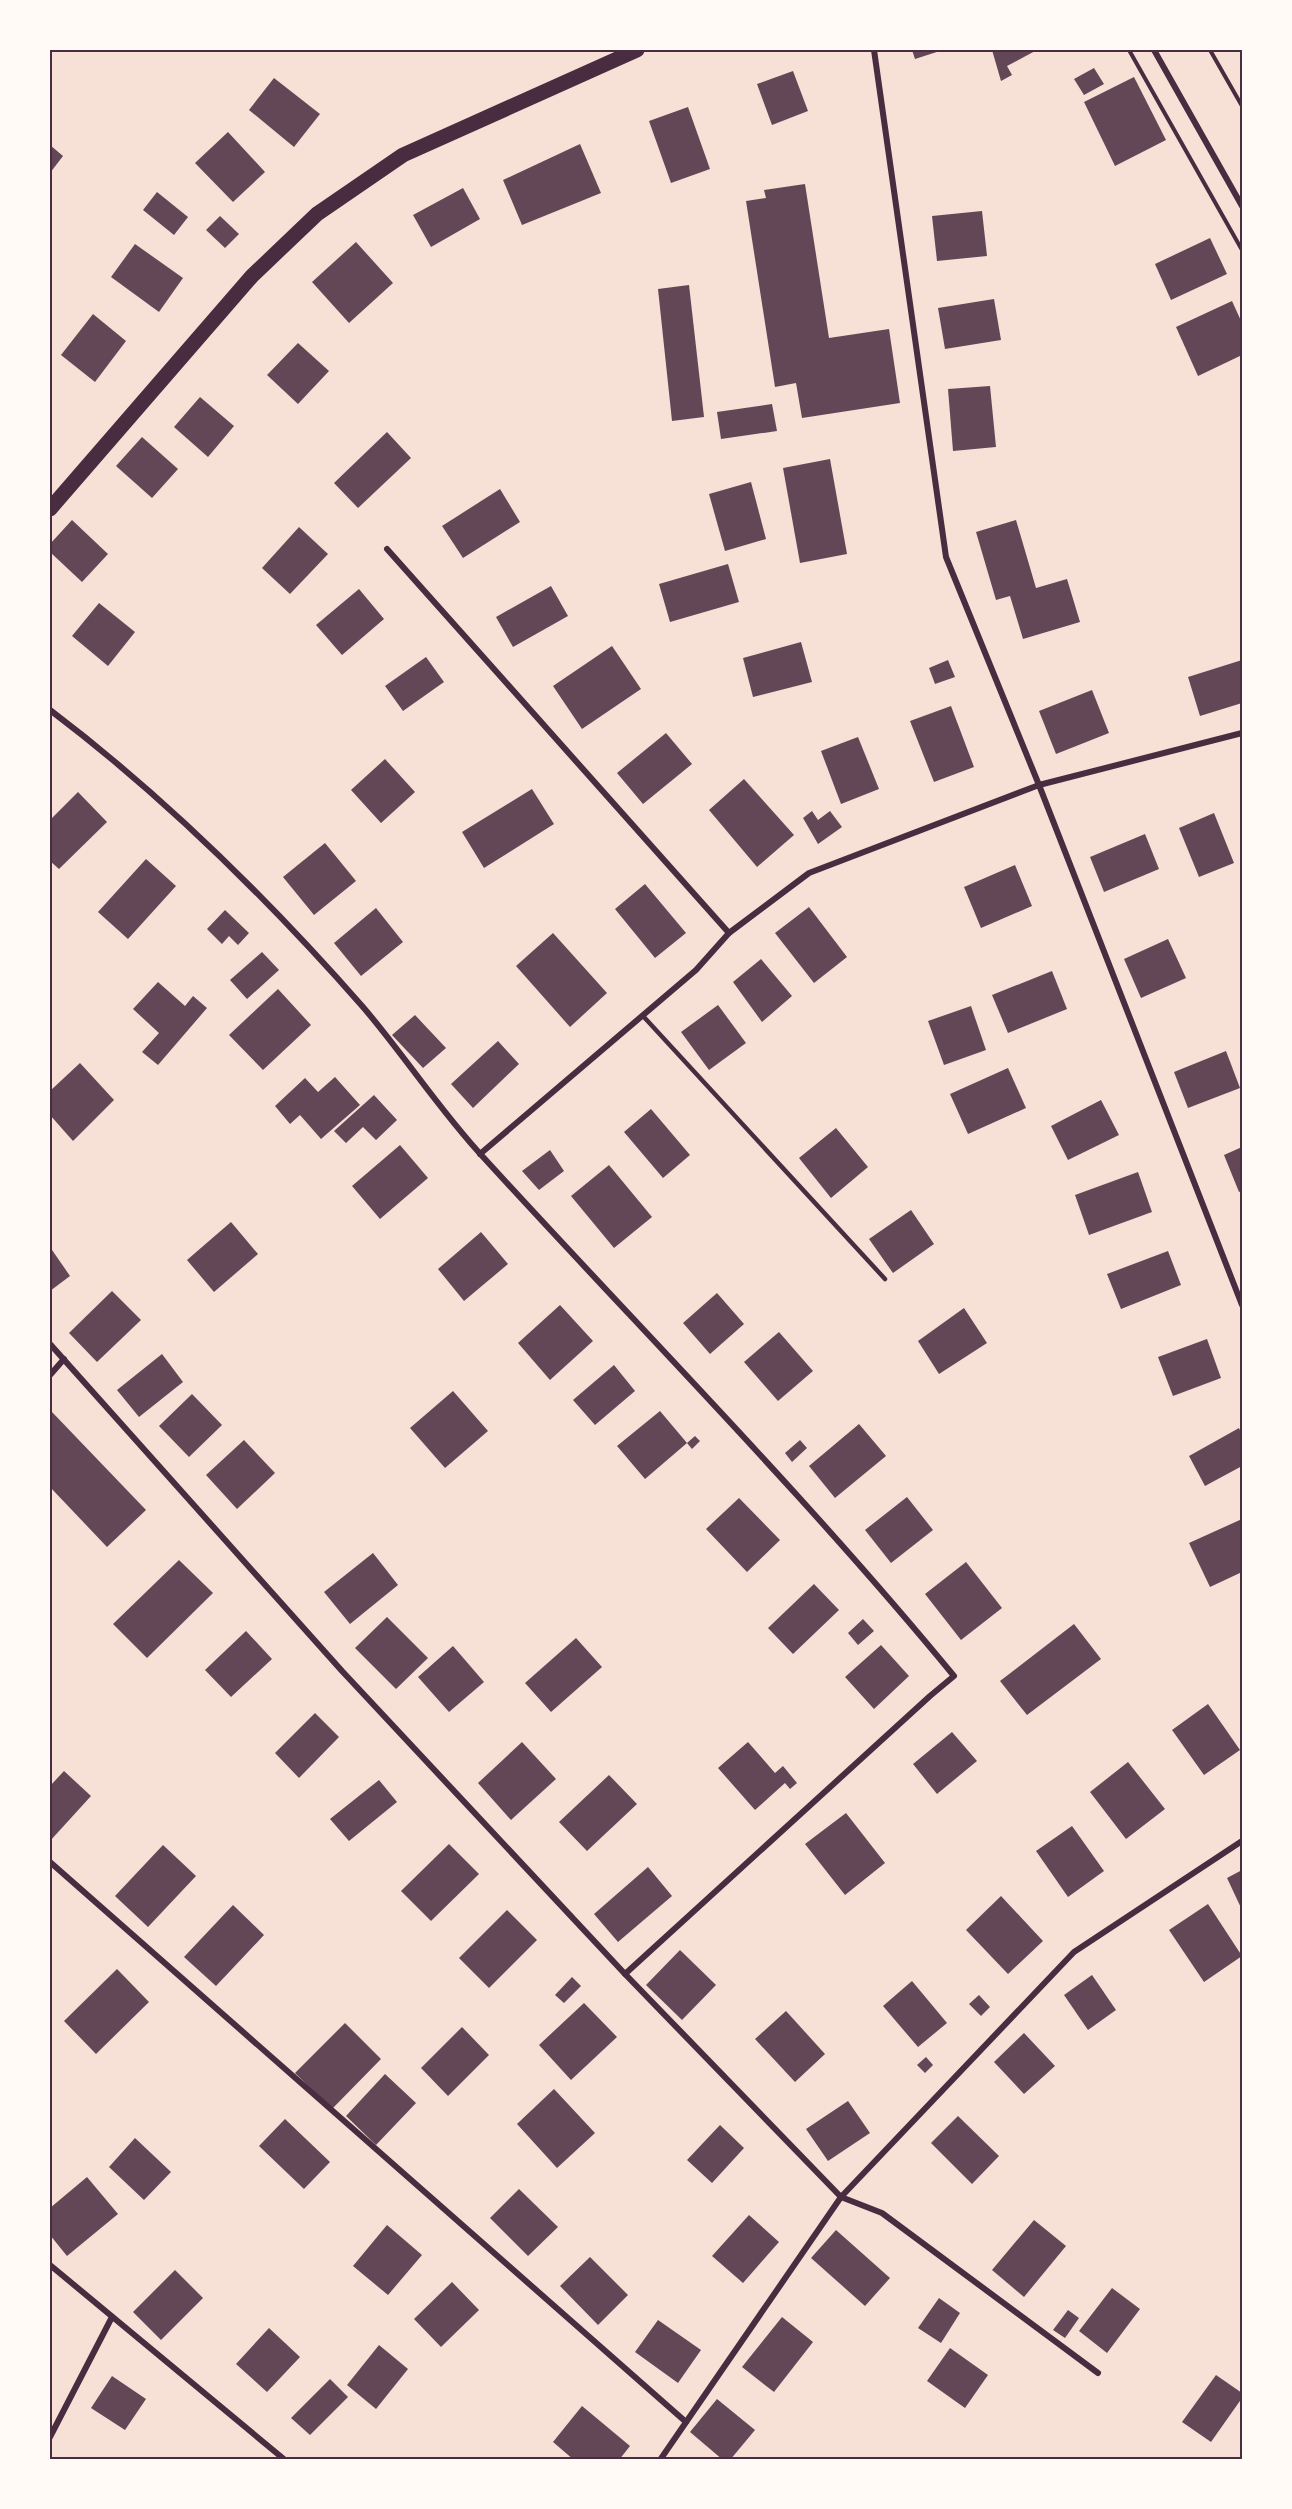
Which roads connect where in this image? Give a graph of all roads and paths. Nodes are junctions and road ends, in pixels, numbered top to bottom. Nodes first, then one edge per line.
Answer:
1 (637, 50) edge
2 (874, 50) edge
3 (1129, 50) edge
4 (1154, 50) edge
5 (1210, 50) edge
6 (1242, 106) edge
7 (1242, 206) edge
8 (1242, 250) edge
9 (50, 509) edge
10 (387, 549) dead end
11 (50, 710) edge
12 (1242, 733) edge
13 (1039, 785) junction
14 (729, 933) junction
15 (643, 1016) junction
16 (480, 1154) junction
17 (885, 1279) dead end
18 (1242, 1305) edge
19 (50, 1344) edge
20 (64, 1359) junction
21 (50, 1375) edge
22 (1242, 1841) edge
23 (50, 1862) edge
24 (625, 1974) junction
25 (841, 2197) junction
26 (50, 2265) edge
27 (112, 2317) junction
28 (1098, 2373) dead end
29 (686, 2422) junction
30 (50, 2437) edge
31 (285, 2460) edge
32 (660, 2460) edge

1 - 9 main road
2 - 13 street
3 - 8 path
4 - 7 street
5 - 6 path
10 - 14 street
11 - 16 street
12 - 13 street
13 - 14 street
13 - 18 street
14 - 15 street
15 - 16 street
15 - 17 lane
16 - 24 street
19 - 20 street
20 - 21 street
20 - 24 street
22 - 25 street
23 - 29 street
24 - 25 street
25 - 28 street
25 - 29 street
26 - 27 street
27 - 30 street
27 - 31 street
29 - 32 street

